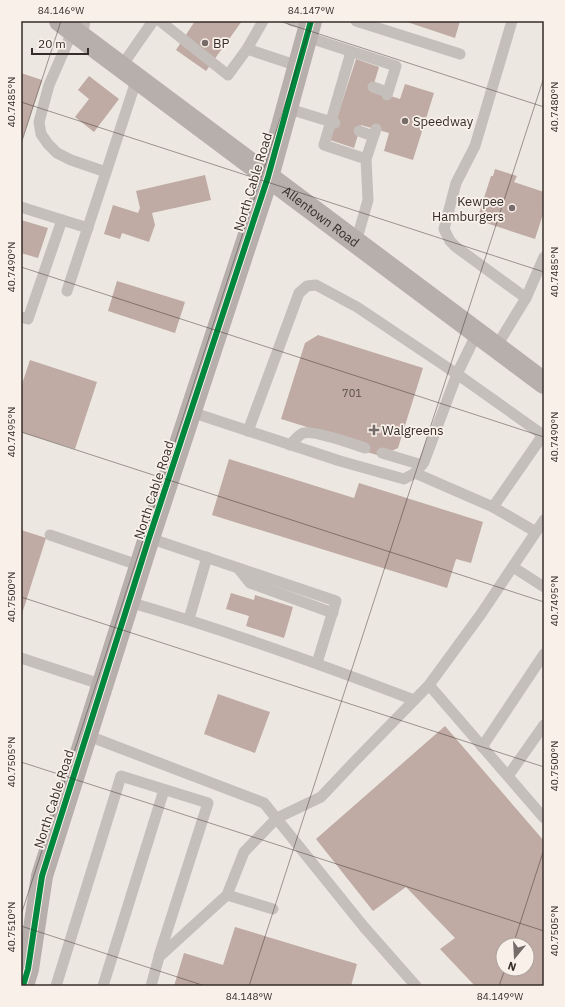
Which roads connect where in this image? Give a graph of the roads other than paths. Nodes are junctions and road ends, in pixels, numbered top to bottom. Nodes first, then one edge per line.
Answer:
1 (153, 21) edge
2 (160, 21) edge
3 (264, 21) edge
4 (356, 21) edge
5 (512, 21) edge
6 (305, 26) edge
7 (75, 27) edge
8 (247, 49) junction
9 (351, 52) junction
10 (460, 54) dead end
11 (298, 66) junction
12 (129, 73) junction
13 (373, 87) dead end
14 (286, 108) junction
15 (333, 122) junction
16 (359, 131) dead end
17 (366, 159) junction
18 (106, 172) junction
19 (268, 177) junction
20 (21, 207) edge
21 (62, 220) junction
22 (88, 228) junction
23 (356, 242) junction
24 (544, 257) edge
25 (67, 290) dead end
26 (526, 298) junction
27 (21, 317) edge
28 (477, 333) junction
29 (496, 347) junction
30 (456, 374) junction
31 (544, 383) edge
32 (191, 412) junction
33 (248, 431) junction
34 (290, 445) junction
35 (364, 448) dead end
36 (382, 453) dead end
37 (418, 469) junction
38 (493, 507) junction
39 (544, 520) edge
40 (536, 532) junction
41 (50, 535) dead end
42 (149, 538) junction
43 (208, 557) junction
44 (141, 566) junction
45 (513, 567) junction
46 (544, 587) edge
47 (129, 602) junction
48 (189, 619) junction
49 (544, 654) edge
50 (21, 658) edge
51 (317, 663) junction
52 (103, 685) junction
53 (430, 685) junction
54 (414, 700) junction
55 (544, 725) edge
56 (86, 735) junction
57 (482, 746) junction
58 (508, 776) junction
59 (164, 790) junction
60 (543, 816) edge
61 (277, 818) junction
62 (228, 895) junction
63 (273, 909) dead end
64 (159, 957) junction
65 (23, 974) edge
66 (56, 986) edge
67 (103, 986) edge
68 (151, 986) edge
69 (416, 986) edge

1 - 12 lane
2 - 8 lane
3 - 8 lane
4 - 10 lane
5 - 26 lane
6 - 9 lane
6 - 11 street, North Cable Road
7 - 12 street, Allentown Road
7 - 18 lane
8 - 11 lane
9 - 13 lane
9 - 15 lane
11 - 14 street, North Cable Road
12 - 18 lane
12 - 19 street, Allentown Road
14 - 15 lane
14 - 19 street, North Cable Road
15 - 17 lane
16 - 17 lane
17 - 23 lane
18 - 22 lane
19 - 23 street, Allentown Road
19 - 32 street, North Cable Road
20 - 21 lane
21 - 22 lane
21 - 27 lane
22 - 25 lane
23 - 28 street, Allentown Road
24 - 26 lane
26 - 29 lane
28 - 29 street, Allentown Road
28 - 30 lane
29 - 31 street, Allentown Road
30 - 33 lane
30 - 37 lane
30 - 38 lane
32 - 33 lane
32 - 42 street, North Cable Road
33 - 34 lane
34 - 35 lane
34 - 37 lane
36 - 37 lane
37 - 38 lane
38 - 40 lane
39 - 40 lane
40 - 45 lane
41 - 44 lane
42 - 43 lane
42 - 44 street, North Cable Road
43 - 48 lane
43 - 51 lane
44 - 47 street, North Cable Road
45 - 46 lane
45 - 53 lane
47 - 48 lane
47 - 52 street, North Cable Road
48 - 51 lane
49 - 57 lane
50 - 52 lane
51 - 54 lane
52 - 56 street, North Cable Road
53 - 54 lane
53 - 57 lane
54 - 61 lane
55 - 58 lane
56 - 61 lane
56 - 65 street, North Cable Road
57 - 58 lane
58 - 60 lane
59 - 64 lane
59 - 66 lane
59 - 67 lane
61 - 62 lane
61 - 69 lane
62 - 63 lane
62 - 64 lane
64 - 68 lane

